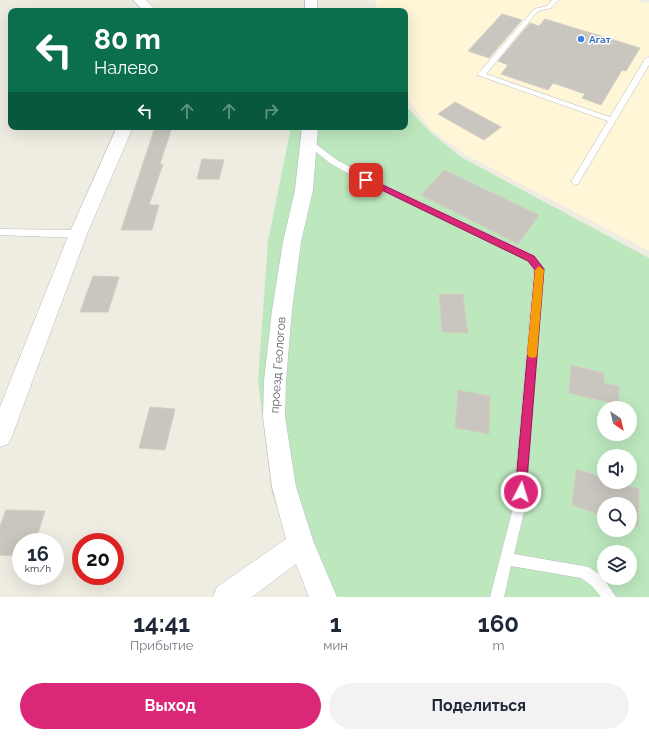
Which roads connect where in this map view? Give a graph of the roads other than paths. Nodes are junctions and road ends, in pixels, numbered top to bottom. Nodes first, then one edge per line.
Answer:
1 (139, 0) edge
2 (556, 0) edge
3 (148, 8) edge
4 (649, 59) edge
5 (612, 120) junction
6 (125, 130) edge
7 (310, 135) edge
8 (575, 182) dead end
9 (0, 232) edge
10 (78, 234) junction
11 (0, 436) edge
12 (301, 544) junction
13 (507, 559) junction
14 (228, 597) edge
15 (323, 597) edge
16 (497, 597) edge
17 (608, 597) edge

1 - 3 street
2 - 5 lane
4 - 5 lane
5 - 8 lane
6 - 10 street
7 - 12 street, проезд Геологов
7 - 13 lane
9 - 10 lane
10 - 11 street
12 - 14 street
12 - 15 street, проезд Геологов
13 - 16 lane
13 - 17 lane

